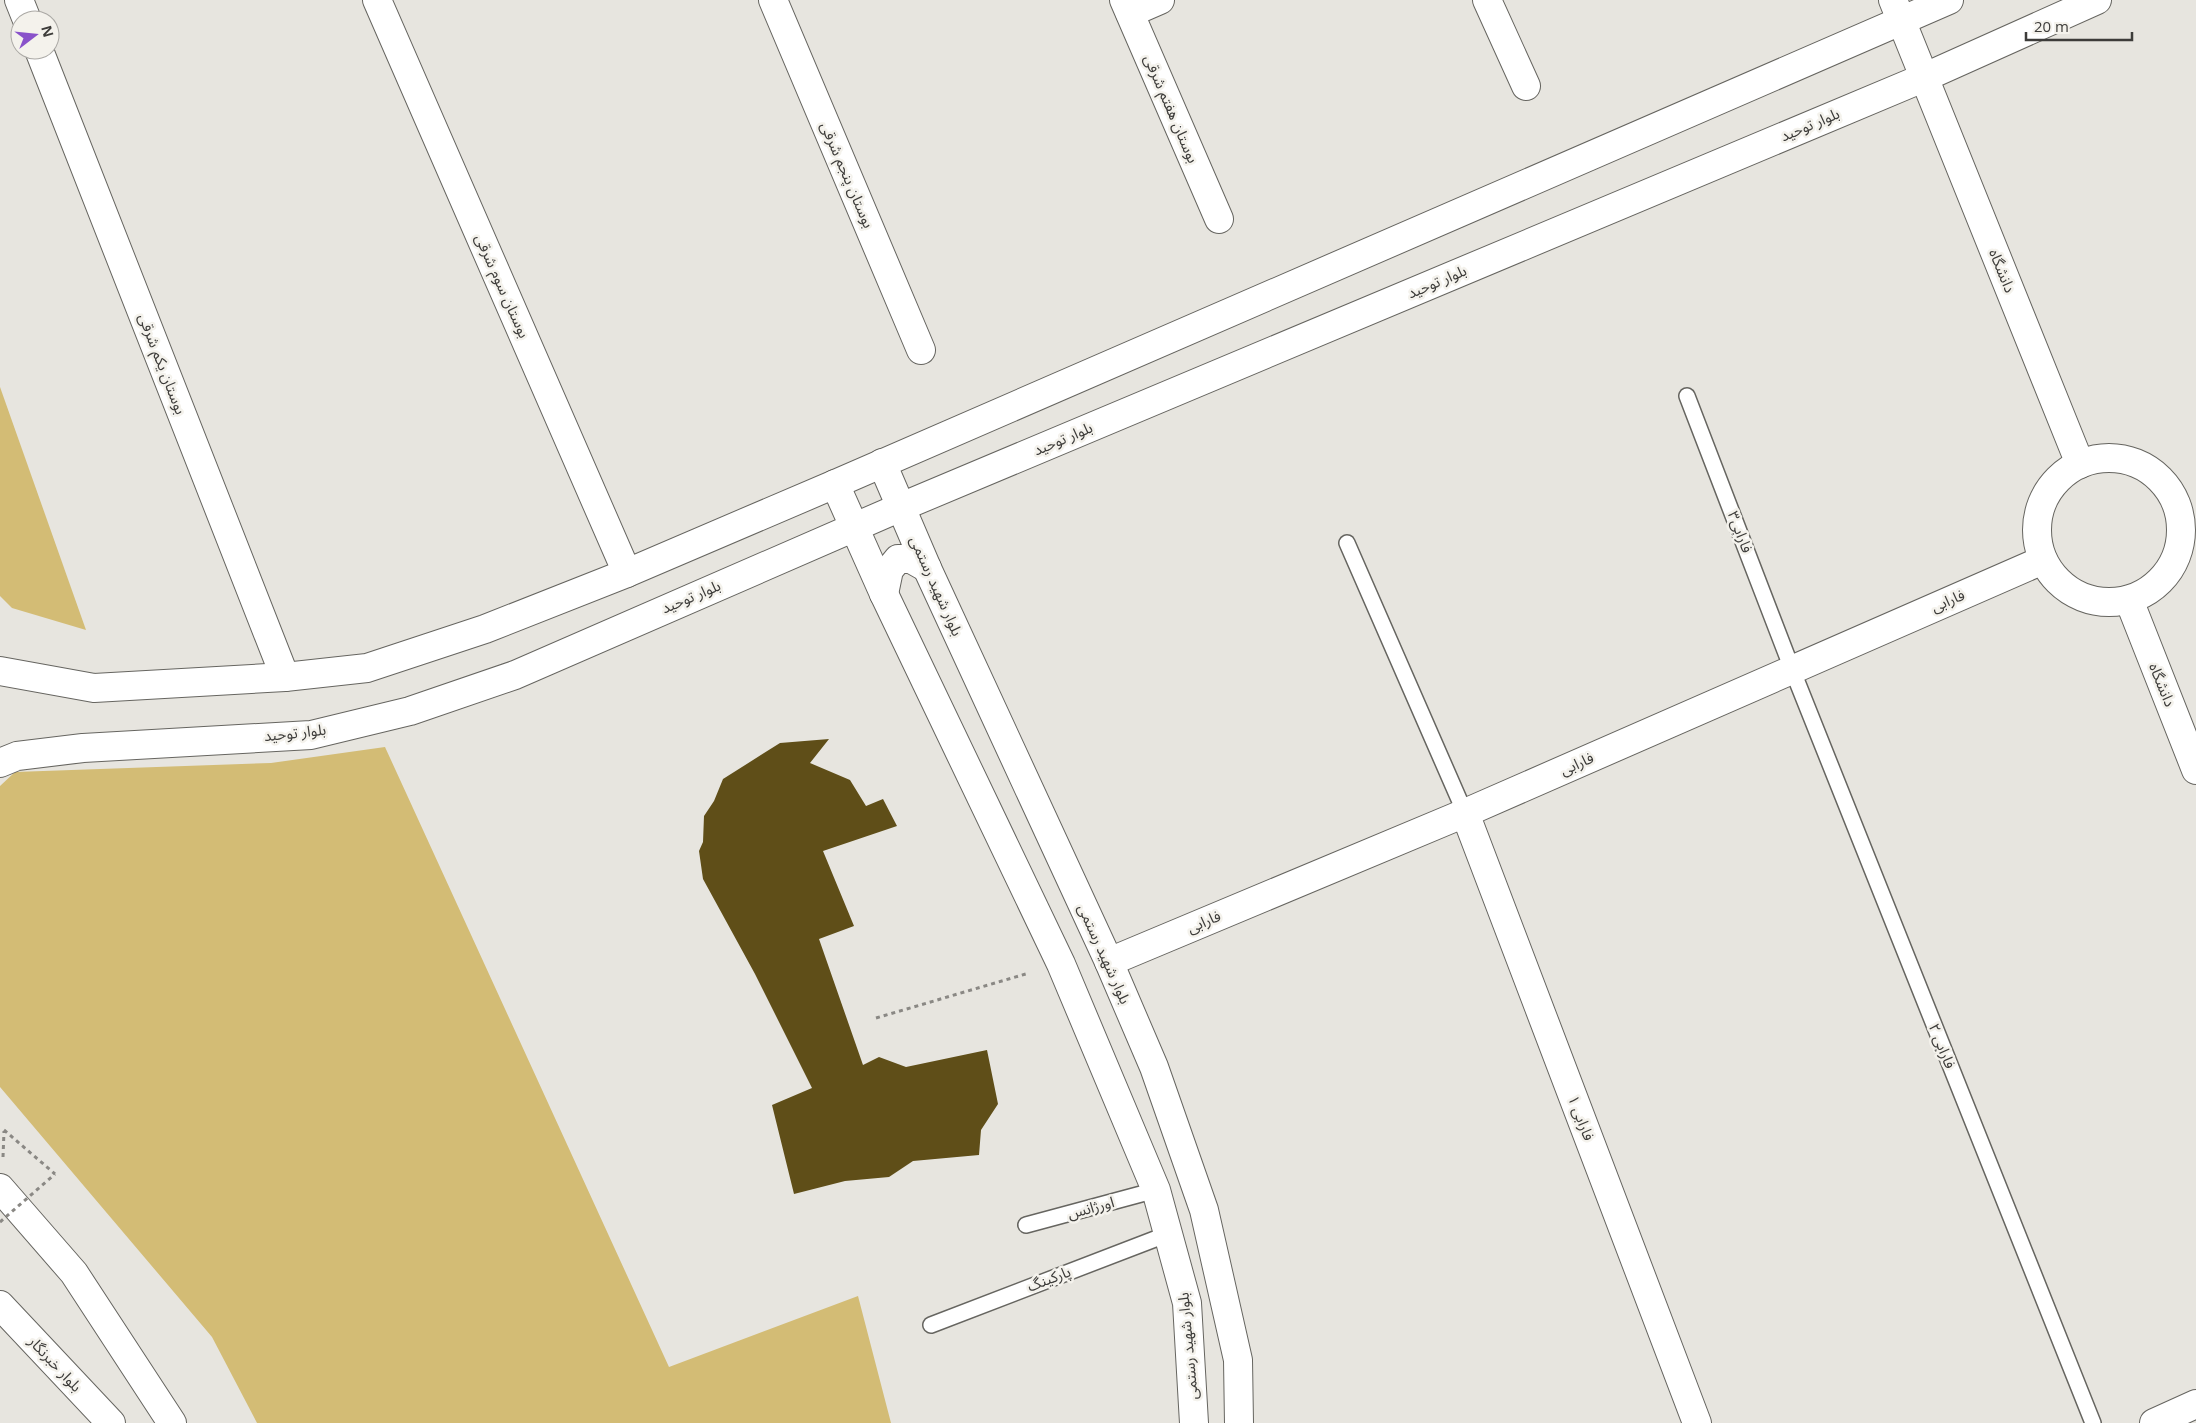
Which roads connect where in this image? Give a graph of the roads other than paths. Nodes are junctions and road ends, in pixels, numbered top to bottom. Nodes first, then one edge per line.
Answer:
1 (377, 0) edge
2 (773, 0) edge
3 (1160, 0) edge
4 (1487, 0) edge
5 (1949, 0) edge
6 (2097, 0) edge
7 (1127, 7) edge
8 (1897, 10) edge
9 (43, 60) edge
10 (1923, 78) junction
11 (1526, 86) dead end
12 (1219, 219) dead end
13 (921, 350) dead end
14 (1687, 396) dead end
15 (882, 463) junction
16 (2080, 464) junction
17 (835, 484) junction
18 (901, 507) junction
19 (855, 528) junction
20 (1347, 543) dead end
21 (2043, 560) junction
22 (927, 568) junction
23 (627, 573) junction
24 (884, 594) junction
25 (2129, 600) junction
26 (1792, 668) junction
27 (0, 671) edge
28 (286, 677) junction
29 (0, 763) edge
30 (2196, 770) edge
31 (1465, 813) junction
32 (1108, 962) junction
33 (0, 1188) edge
34 (1156, 1190) junction
35 (1026, 1226) dead end
36 (1168, 1234) junction
37 (0, 1305) edge
38 (930, 1325) dead end
39 (2196, 1404) edge
40 (111, 1423) edge
41 (172, 1423) edge
42 (1194, 1423) edge
43 (1239, 1423) edge
44 (1697, 1423) edge
45 (2093, 1423) edge
46 (2154, 1423) edge

1 - 23 main road, بوستان سوم شرقی
2 - 13 main road, بوستان پنجم شرقی
3 - 7 main road
4 - 11 main road
5 - 8 main road
6 - 10 main road, بلوار توحید
7 - 12 main road, بوستان هفتم شرقی
8 - 10 main road, دانشگاه
8 - 15 main road
9 - 28 main road, بوستان یکم شرقی
10 - 16 main road, دانشگاه
10 - 18 main road, بلوار توحید
14 - 26 lane, فارابی۳
15 - 17 main road
15 - 18 main road, بلوار شهید رستمی
16 - 21 main road
16 - 25 main road
17 - 19 main road, بلوار شهید رستمی
17 - 23 main road
18 - 19 main road, بلوار توحید
18 - 22 main road, بلوار شهید رستمی
19 - 24 main road, بلوار شهید رستمی
19 - 29 main road, بلوار توحید
20 - 31 lane
21 - 25 main road
21 - 26 main road, فارابی
22 - 24 main road
22 - 32 main road, بلوار شهید رستمی
23 - 28 main road
24 - 34 main road, بلوار شهید رستمی
25 - 30 main road, دانشگاه
26 - 31 main road, فارابی
26 - 45 lane, فارابی ۲
27 - 28 main road
31 - 32 main road, فارابی
31 - 44 main road, فارابی ۱
32 - 43 main road, بلوار شهید رستمی
33 - 41 main road
34 - 35 lane, اورژانس
34 - 36 main road, بلوار شهید رستمی
36 - 38 lane, پارکینگ
36 - 42 main road, بلوار شهید رستمی
37 - 40 main road, بلوار خبرنگار
39 - 46 main road

